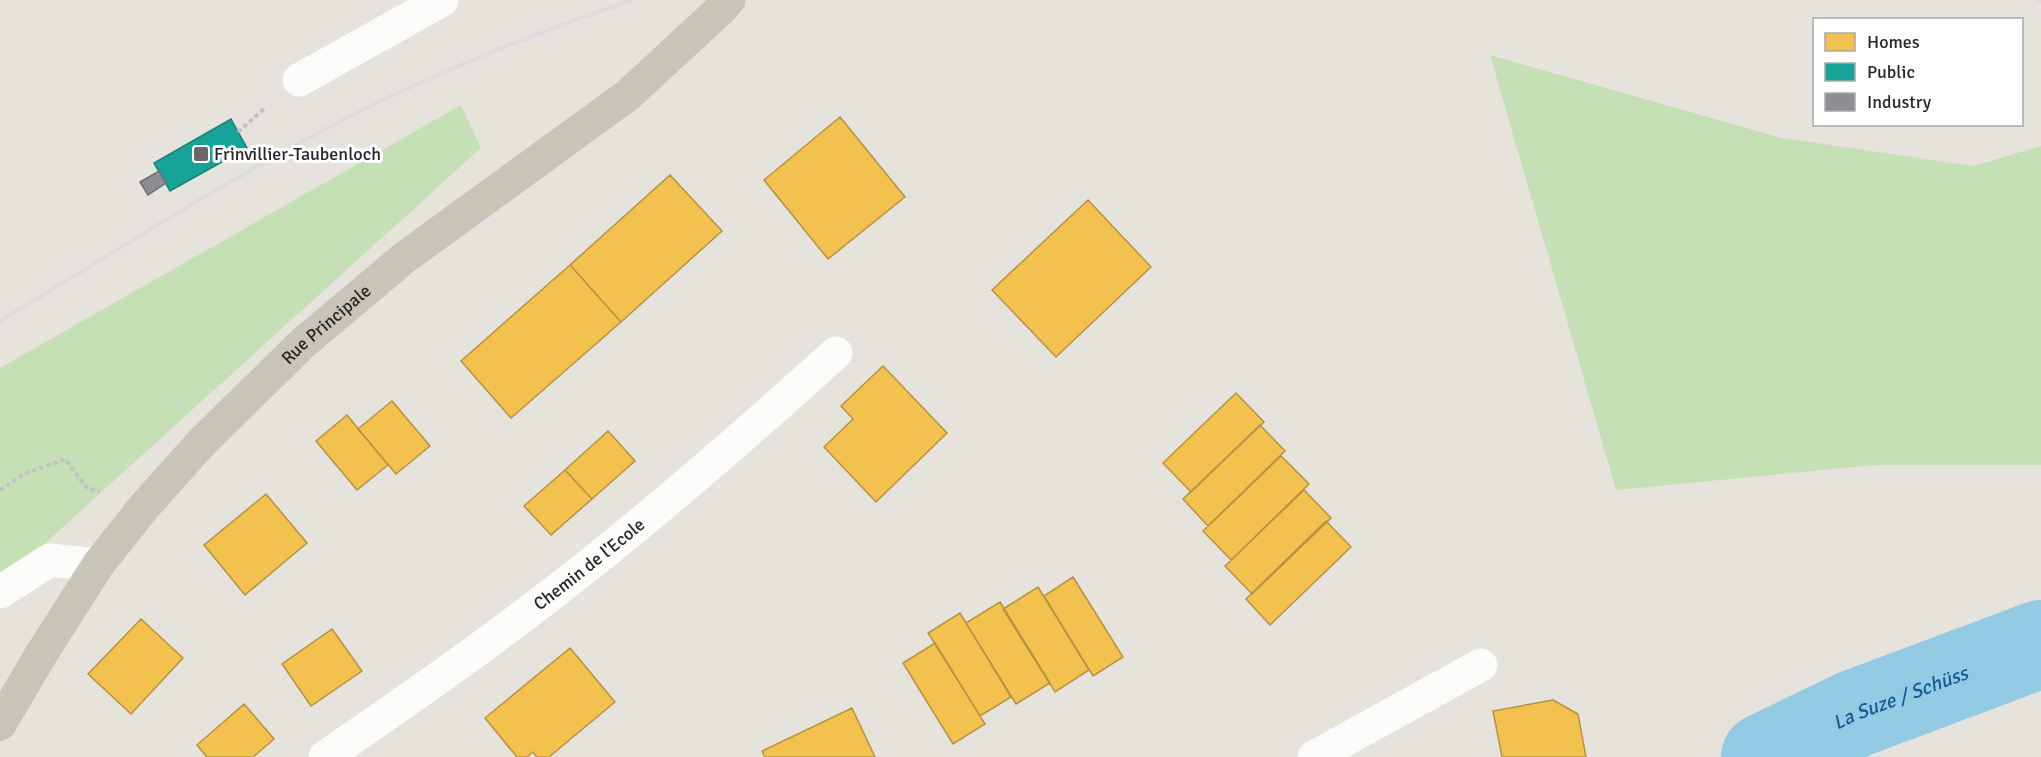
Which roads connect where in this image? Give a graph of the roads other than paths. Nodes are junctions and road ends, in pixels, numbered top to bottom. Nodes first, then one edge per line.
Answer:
1 (442, 0) edge
2 (729, 0) edge
3 (299, 80) dead end
4 (836, 353) dead end
5 (98, 565) junction
6 (0, 592) edge
7 (1480, 665) dead end
8 (0, 724) edge
9 (325, 757) edge
10 (1314, 757) edge

1 - 3 street
2 - 5 main road, Rue Principale
4 - 9 street, Chemin de l'Ecole
5 - 6 street
5 - 8 main road, Rue Principale
7 - 10 street

